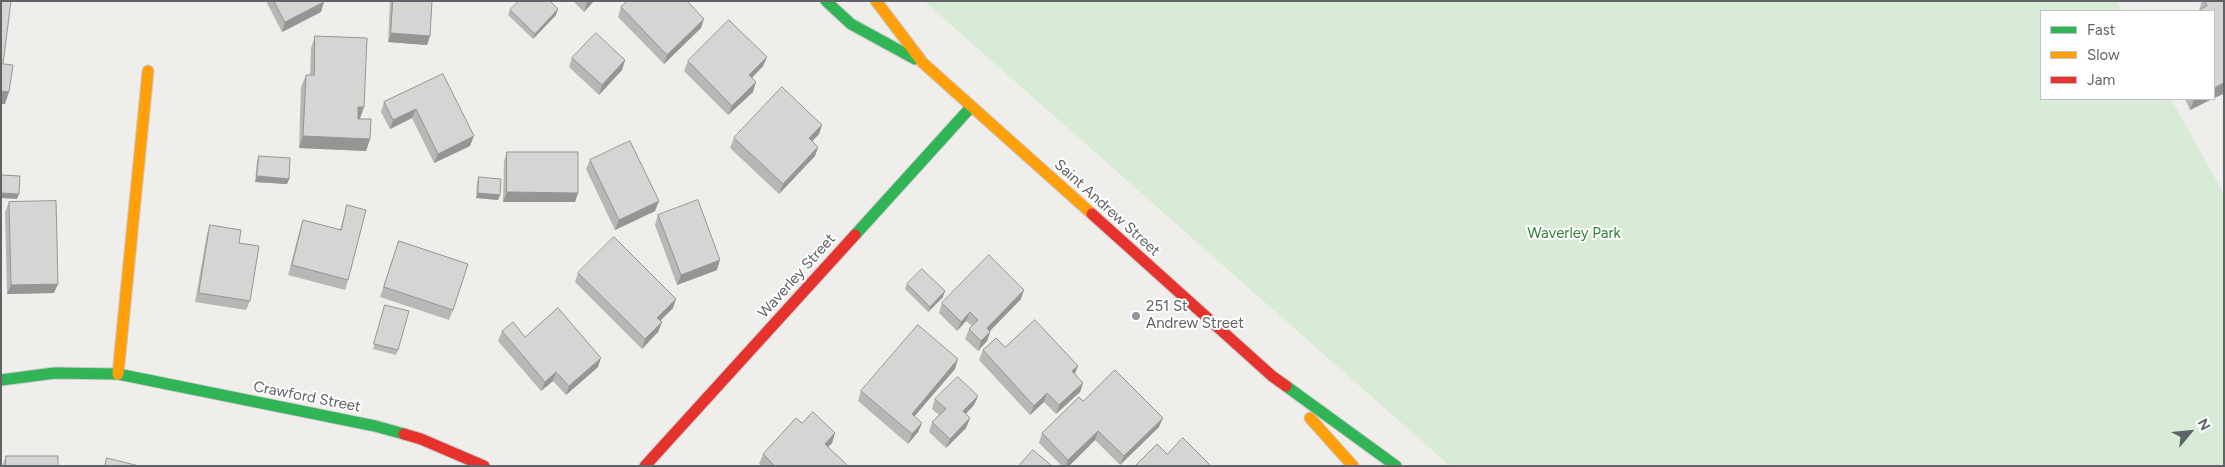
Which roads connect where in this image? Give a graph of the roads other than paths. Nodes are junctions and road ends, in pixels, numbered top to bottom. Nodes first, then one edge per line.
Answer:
1 (826, 1) edge
2 (876, 1) edge
3 (923, 63) junction
4 (148, 71) dead end
5 (971, 107) junction
6 (118, 374) junction
7 (1272, 376) junction
8 (1, 380) edge
9 (484, 466) edge
10 (645, 466) edge
11 (1353, 466) edge
12 (1396, 466) edge

1 - 3 street, Saint Andrew Street
2 - 3 street, Saint Andrew Street
3 - 5 street, Saint Andrew Street
4 - 6 street
5 - 7 street, Saint Andrew Street
5 - 10 street, Waverley Street
6 - 8 street, Crawford Street
6 - 9 street, Crawford Street
7 - 11 street, Saint Andrew Street
7 - 12 street, Saint Andrew Street

